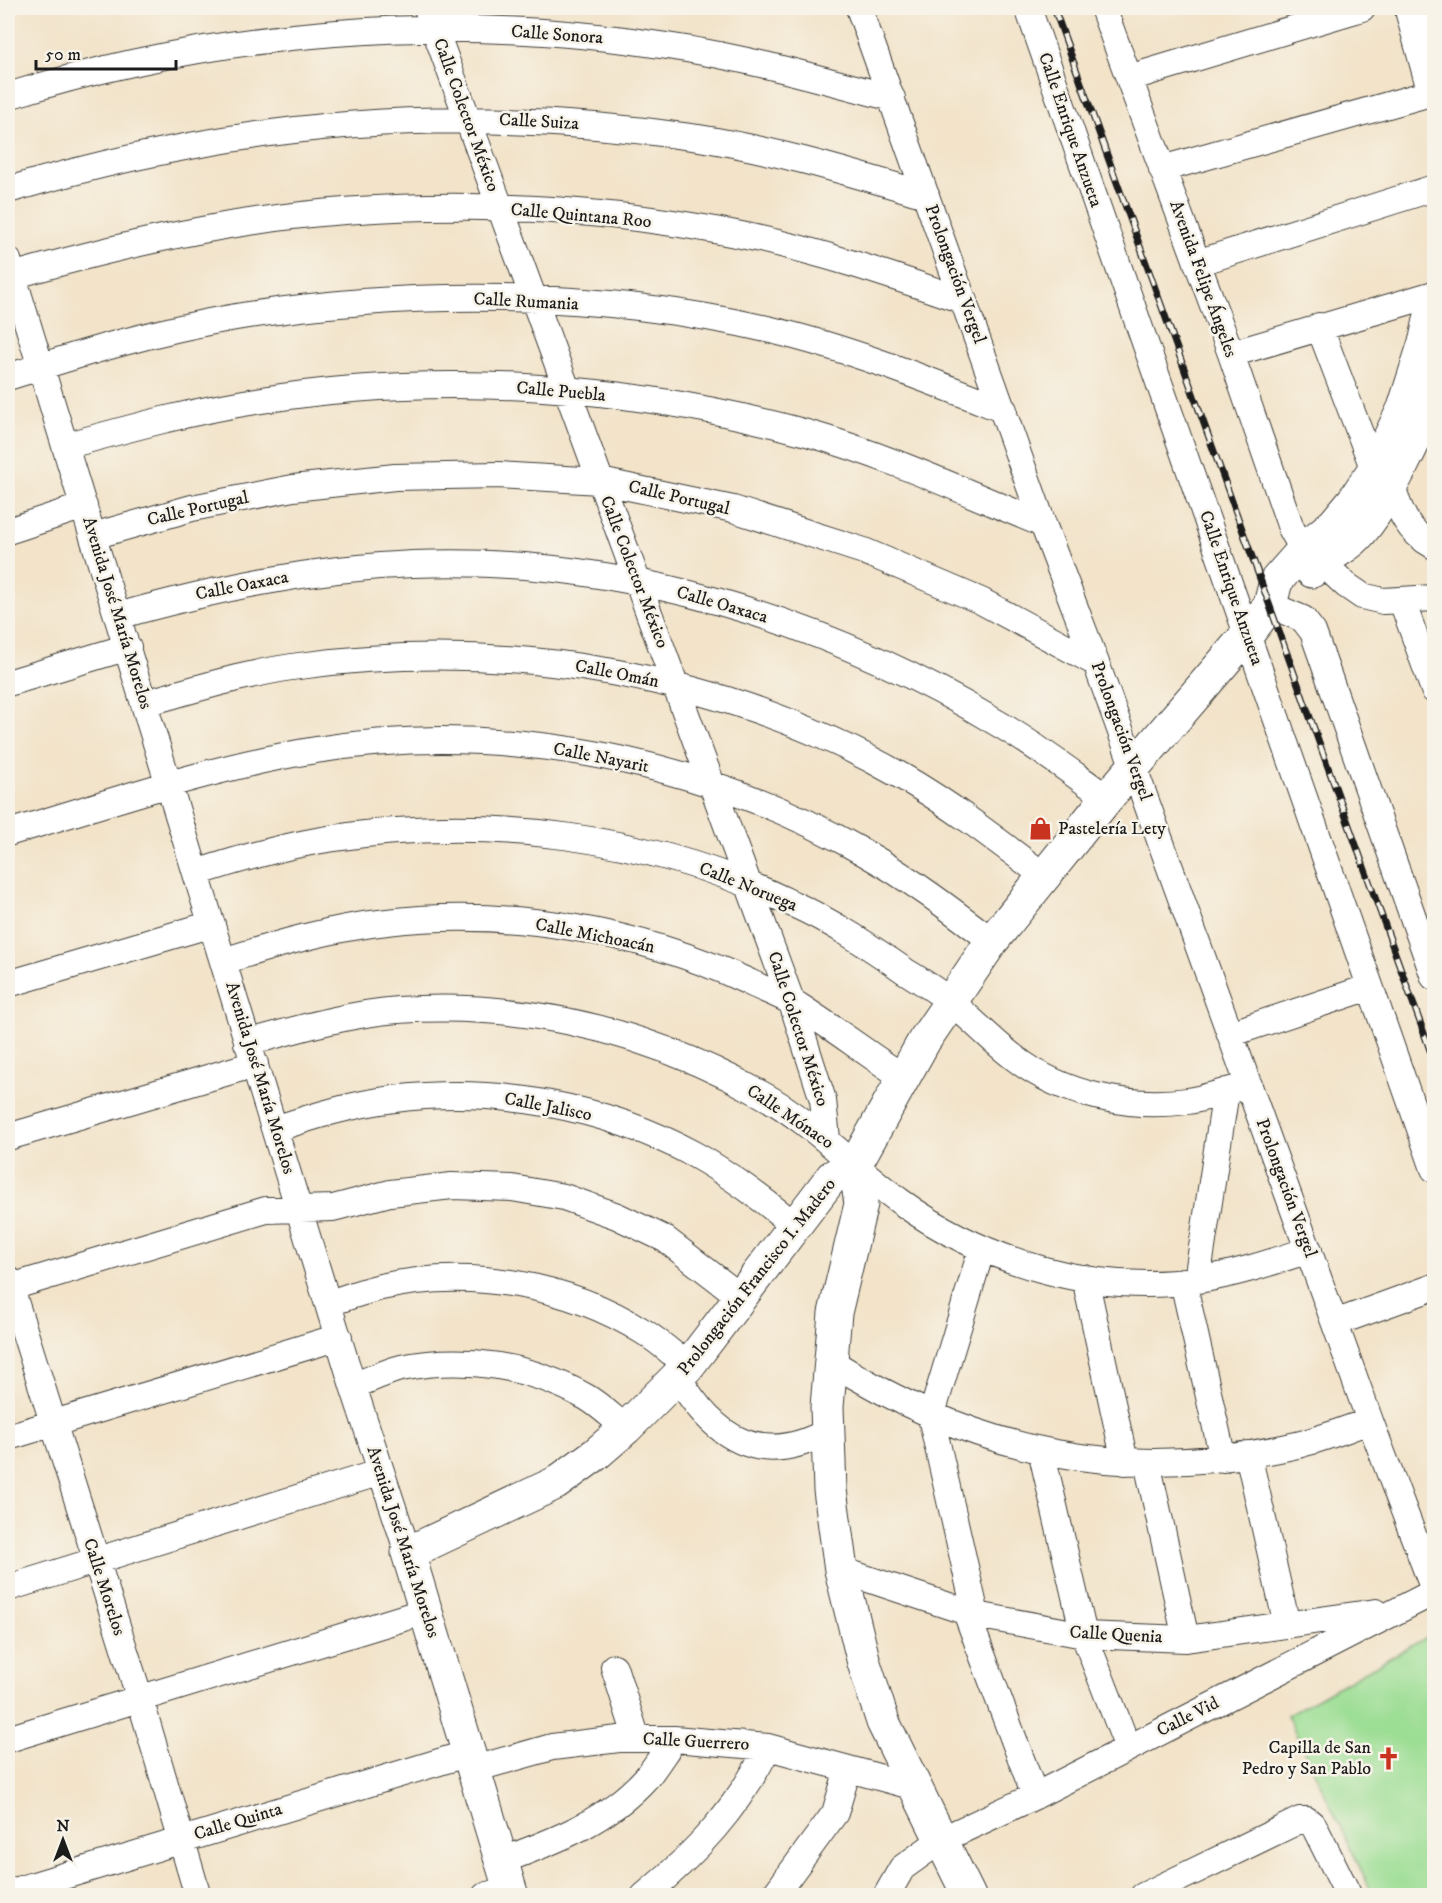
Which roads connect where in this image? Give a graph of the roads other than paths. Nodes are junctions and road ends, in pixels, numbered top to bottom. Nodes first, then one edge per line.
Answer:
1 (859, 8) edge
2 (1028, 8) edge
3 (1103, 8) edge
4 (1362, 8) edge
5 (1411, 8) edge
6 (431, 18) edge
7 (1129, 78) junction
8 (1434, 92) edge
9 (8, 96) edge
10 (892, 98) junction
11 (467, 119) junction
12 (1162, 169) junction
13 (1434, 188) edge
14 (8, 190) edge
15 (926, 195) junction
16 (499, 209) junction
17 (1197, 263) junction
18 (10, 268) edge
19 (1434, 294) edge
20 (534, 300) junction
21 (965, 301) junction
22 (1434, 301) edge
23 (1319, 326) junction
24 (1231, 354) junction
25 (40, 366) junction
26 (8, 377) edge
27 (566, 391) junction
28 (1434, 393) edge
29 (1004, 410) junction
30 (65, 446) junction
31 (1385, 480) junction
32 (600, 481) junction
33 (84, 506) junction
34 (1043, 524) junction
35 (8, 531) edge
36 (93, 536) junction
37 (1434, 546) edge
38 (1315, 553) junction
39 (638, 582) junction
40 (1434, 598) edge
41 (1402, 601) junction
42 (1270, 605) junction
43 (118, 616) junction
44 (1247, 635) junction
45 (128, 647) junction
46 (1096, 663) junction
47 (8, 683) edge
48 (676, 685) junction
49 (1434, 690) edge
50 (145, 703) junction
51 (1134, 768) junction
52 (712, 784) junction
53 (169, 785) junction
54 (1107, 798) junction
55 (8, 833) edge
56 (196, 873) junction
57 (1044, 876) junction
58 (750, 884) junction
59 (212, 924) junction
60 (992, 941) junction
61 (224, 961) junction
62 (1434, 977) edge
63 (8, 984) edge
64 (1371, 987) junction
65 (950, 1001) junction
66 (792, 1002) junction
67 (1230, 1034) junction
68 (251, 1054) junction
69 (903, 1077) junction
70 (1237, 1088) junction
71 (275, 1129) junction
72 (8, 1137) edge
73 (827, 1139) junction
74 (855, 1165) junction
75 (1434, 1169) edge
76 (300, 1208) junction
77 (799, 1221) junction
78 (854, 1233) junction
79 (982, 1248) junction
80 (1309, 1250) junction
81 (1085, 1278) junction
82 (1190, 1280) junction
83 (8, 1284) edge
84 (1434, 1287) edge
85 (741, 1298) junction
86 (329, 1303) junction
87 (1335, 1323) junction
88 (339, 1337) junction
89 (830, 1361) junction
90 (683, 1371) junction
91 (353, 1386) junction
92 (931, 1417) junction
93 (1371, 1421) junction
94 (52, 1424) junction
95 (626, 1428) junction
96 (828, 1431) junction
97 (8, 1437) edge
98 (1041, 1450) junction
99 (1235, 1457) junction
100 (1136, 1462) junction
101 (381, 1472) junction
102 (408, 1552) junction
103 (96, 1562) junction
104 (841, 1570) junction
105 (8, 1588) edge
106 (1434, 1591) edge
107 (1397, 1609) junction
108 (426, 1611) junction
109 (971, 1613) junction
110 (1287, 1625) junction
111 (1084, 1635) junction
112 (1186, 1639) junction
113 (614, 1667) dead end
114 (140, 1700) junction
115 (637, 1738) junction
116 (674, 1738) junction
117 (8, 1739) edge
118 (768, 1746) junction
119 (1128, 1748) junction
120 (472, 1761) junction
121 (848, 1769) junction
122 (915, 1787) junction
123 (1035, 1796) junction
124 (183, 1838) junction
125 (941, 1840) junction
126 (502, 1885) edge
127 (8, 1893) edge
128 (198, 1896) edge
129 (644, 1896) edge
130 (774, 1896) edge
131 (886, 1896) edge
132 (969, 1896) edge
133 (1143, 1896) edge
134 (1349, 1896) edge

1 - 10 street, Prolongación Vergel
2 - 44 street, Calle Enrique Anzueta
3 - 7 street, Avenida Felipe Ángeles
4 - 7 street
5 - 8 main road
6 - 9 street, Calle Sonora
6 - 10 street, Calle Sonora
6 - 11 street, Calle Colector México
7 - 12 street, Avenida Felipe Ángeles
8 - 12 street
10 - 15 street, Prolongación Vergel
11 - 14 street, Calle Suiza
11 - 15 street, Calle Suiza
11 - 16 street, Calle Colector México
12 - 17 street, Avenida Felipe Ángeles
13 - 17 street
15 - 21 street, Prolongación Vergel
16 - 18 street, Calle Quintana Roo
16 - 20 street, Calle Colector México
16 - 21 street, Calle Quintana Roo
17 - 24 street, Avenida Felipe Ángeles
18 - 25 street, Avenida José María Morelos
19 - 23 street
20 - 25 street, Calle Rumania
20 - 27 street, Calle Colector México
20 - 29 street, Calle Rumania
21 - 29 street, Prolongación Vergel
22 - 31 main road, Prolongación Francisco I. Madero
23 - 24 street
23 - 31 street
24 - 38 street, Avenida Felipe Ángeles
25 - 26 street, Calle Rumania
25 - 30 street, Avenida José María Morelos
27 - 30 street, Calle Puebla
27 - 32 street, Calle Colector México
27 - 34 street, Calle Puebla
28 - 31 main road, Prolongación Francisco I. Madero
29 - 34 street, Prolongación Vergel
30 - 33 street, Avenida José María Morelos
31 - 37 street
31 - 38 main road, Prolongación Francisco I. Madero
32 - 36 street, Calle Portugal
32 - 39 street, Calle Colector México
32 - 46 street, Calle Portugal
33 - 35 street
33 - 36 street, Avenida José María Morelos
34 - 46 street, Prolongación Vergel
36 - 43 street, Avenida José María Morelos
38 - 41 street, Avenida Felipe Ángeles
38 - 42 main road, Prolongación Francisco I. Madero
39 - 43 street, Calle Oaxaca
39 - 48 street, Calle Colector México
39 - 54 street, Calle Oaxaca
40 - 41 street, Avenida Felipe Ángeles
41 - 49 street
42 - 44 main road, Prolongación Francisco I. Madero
42 - 62 street
43 - 45 street, Avenida José María Morelos
44 - 51 main road, Prolongación Francisco I. Madero
44 - 64 street, Calle Enrique Anzueta
45 - 47 street
45 - 50 street, Avenida José María Morelos
46 - 51 street, Prolongación Vergel
48 - 50 street, Calle Omán
48 - 52 street, Calle Colector México
48 - 57 street, Calle Omán
50 - 53 street, Avenida José María Morelos
51 - 54 main road, Prolongación Francisco I. Madero
51 - 67 street, Prolongación Vergel
52 - 53 street, Calle Nayarit
52 - 58 street, Calle Colector México
52 - 60 street, Calle Nayarit
53 - 55 street, Calle Nayarit
53 - 56 street, Avenida José María Morelos
54 - 57 main road, Prolongación Francisco I. Madero
56 - 58 street, Calle Noruega
56 - 59 street, Avenida José María Morelos
57 - 60 main road, Prolongación Francisco I. Madero
58 - 65 street, Calle Noruega
58 - 66 street, Calle Colector México
59 - 61 street, Avenida José María Morelos
59 - 63 street
60 - 65 main road, Prolongación Francisco I. Madero
61 - 66 street, Calle Michoacán
61 - 68 street, Avenida José María Morelos
64 - 67 street
64 - 75 street, Calle Enrique Anzueta
65 - 69 main road, Prolongación Francisco I. Madero
65 - 70 street, Calle Noruega
66 - 69 street, Calle Michoacán
66 - 73 street, Calle Colector México
67 - 70 street, Prolongación Vergel
68 - 71 street, Avenida José María Morelos
68 - 72 street, Calle Mónaco
68 - 73 street, Calle Mónaco
69 - 74 main road, Prolongación Francisco I. Madero
70 - 80 street, Prolongación Vergel
70 - 82 street
71 - 76 street, Avenida José María Morelos
71 - 77 street, Calle Jalisco
73 - 74 street, Calle Mónaco
74 - 77 main road, Prolongación Francisco I. Madero
74 - 78 main road
74 - 79 street, Calle Mónaco
76 - 83 street
76 - 85 street
76 - 86 street, Avenida José María Morelos
77 - 78 main road
77 - 85 main road, Prolongación Francisco I. Madero
78 - 89 main road
79 - 81 street, Calle Mónaco
79 - 92 street
80 - 82 street, Calle Mónaco
80 - 87 street, Prolongación Vergel
81 - 82 street, Calle Mónaco
81 - 100 street
82 - 99 street
83 - 94 street, Calle Morelos
84 - 87 street
85 - 90 main road, Prolongación Francisco I. Madero
86 - 88 street, Avenida José María Morelos
86 - 90 street
87 - 93 street, Prolongación Vergel
88 - 91 street, Avenida José María Morelos
88 - 94 street
89 - 92 street
89 - 96 main road
90 - 95 main road, Prolongación Francisco I. Madero
90 - 96 street
91 - 95 street
91 - 101 street, Avenida José María Morelos
92 - 98 street
92 - 109 street
93 - 99 street
93 - 106 street, Prolongación Vergel
94 - 97 street
94 - 103 street, Calle Morelos
95 - 102 main road, Prolongación Francisco I. Madero
96 - 104 main road
98 - 100 street
98 - 111 street
99 - 100 street
99 - 110 street
100 - 112 street
101 - 102 street, Avenida José María Morelos
101 - 103 street
102 - 108 main road, Avenida José María Morelos
103 - 105 street
103 - 114 street, Calle Morelos
104 - 109 street, Calle Quenia
104 - 122 main road
106 - 107 street, Calle Vid
107 - 110 street, Calle Quenia
107 - 119 street, Calle Vid
108 - 114 street
108 - 120 main road, Avenida José María Morelos
109 - 111 street, Calle Quenia
109 - 123 street
110 - 112 street, Calle Quenia
111 - 112 street, Calle Quenia
111 - 119 street
113 - 115 street
114 - 117 street
114 - 124 street, Calle Morelos
115 - 116 street, Calle Guerrero
115 - 120 street, Calle Guerrero
116 - 118 street, Calle Guerrero
116 - 126 street
118 - 121 street, Calle Guerrero
118 - 129 street
119 - 123 street, Calle Vid
120 - 124 street, Calle Quinta
120 - 126 main road, Avenida José María Morelos
121 - 122 street, Calle Guerrero
121 - 130 street
122 - 125 main road
123 - 125 street, Calle Vid
124 - 127 street, Calle Quinta
124 - 128 street, Calle Morelos
125 - 131 street, Calle Vid
125 - 132 main road
133 - 134 street

